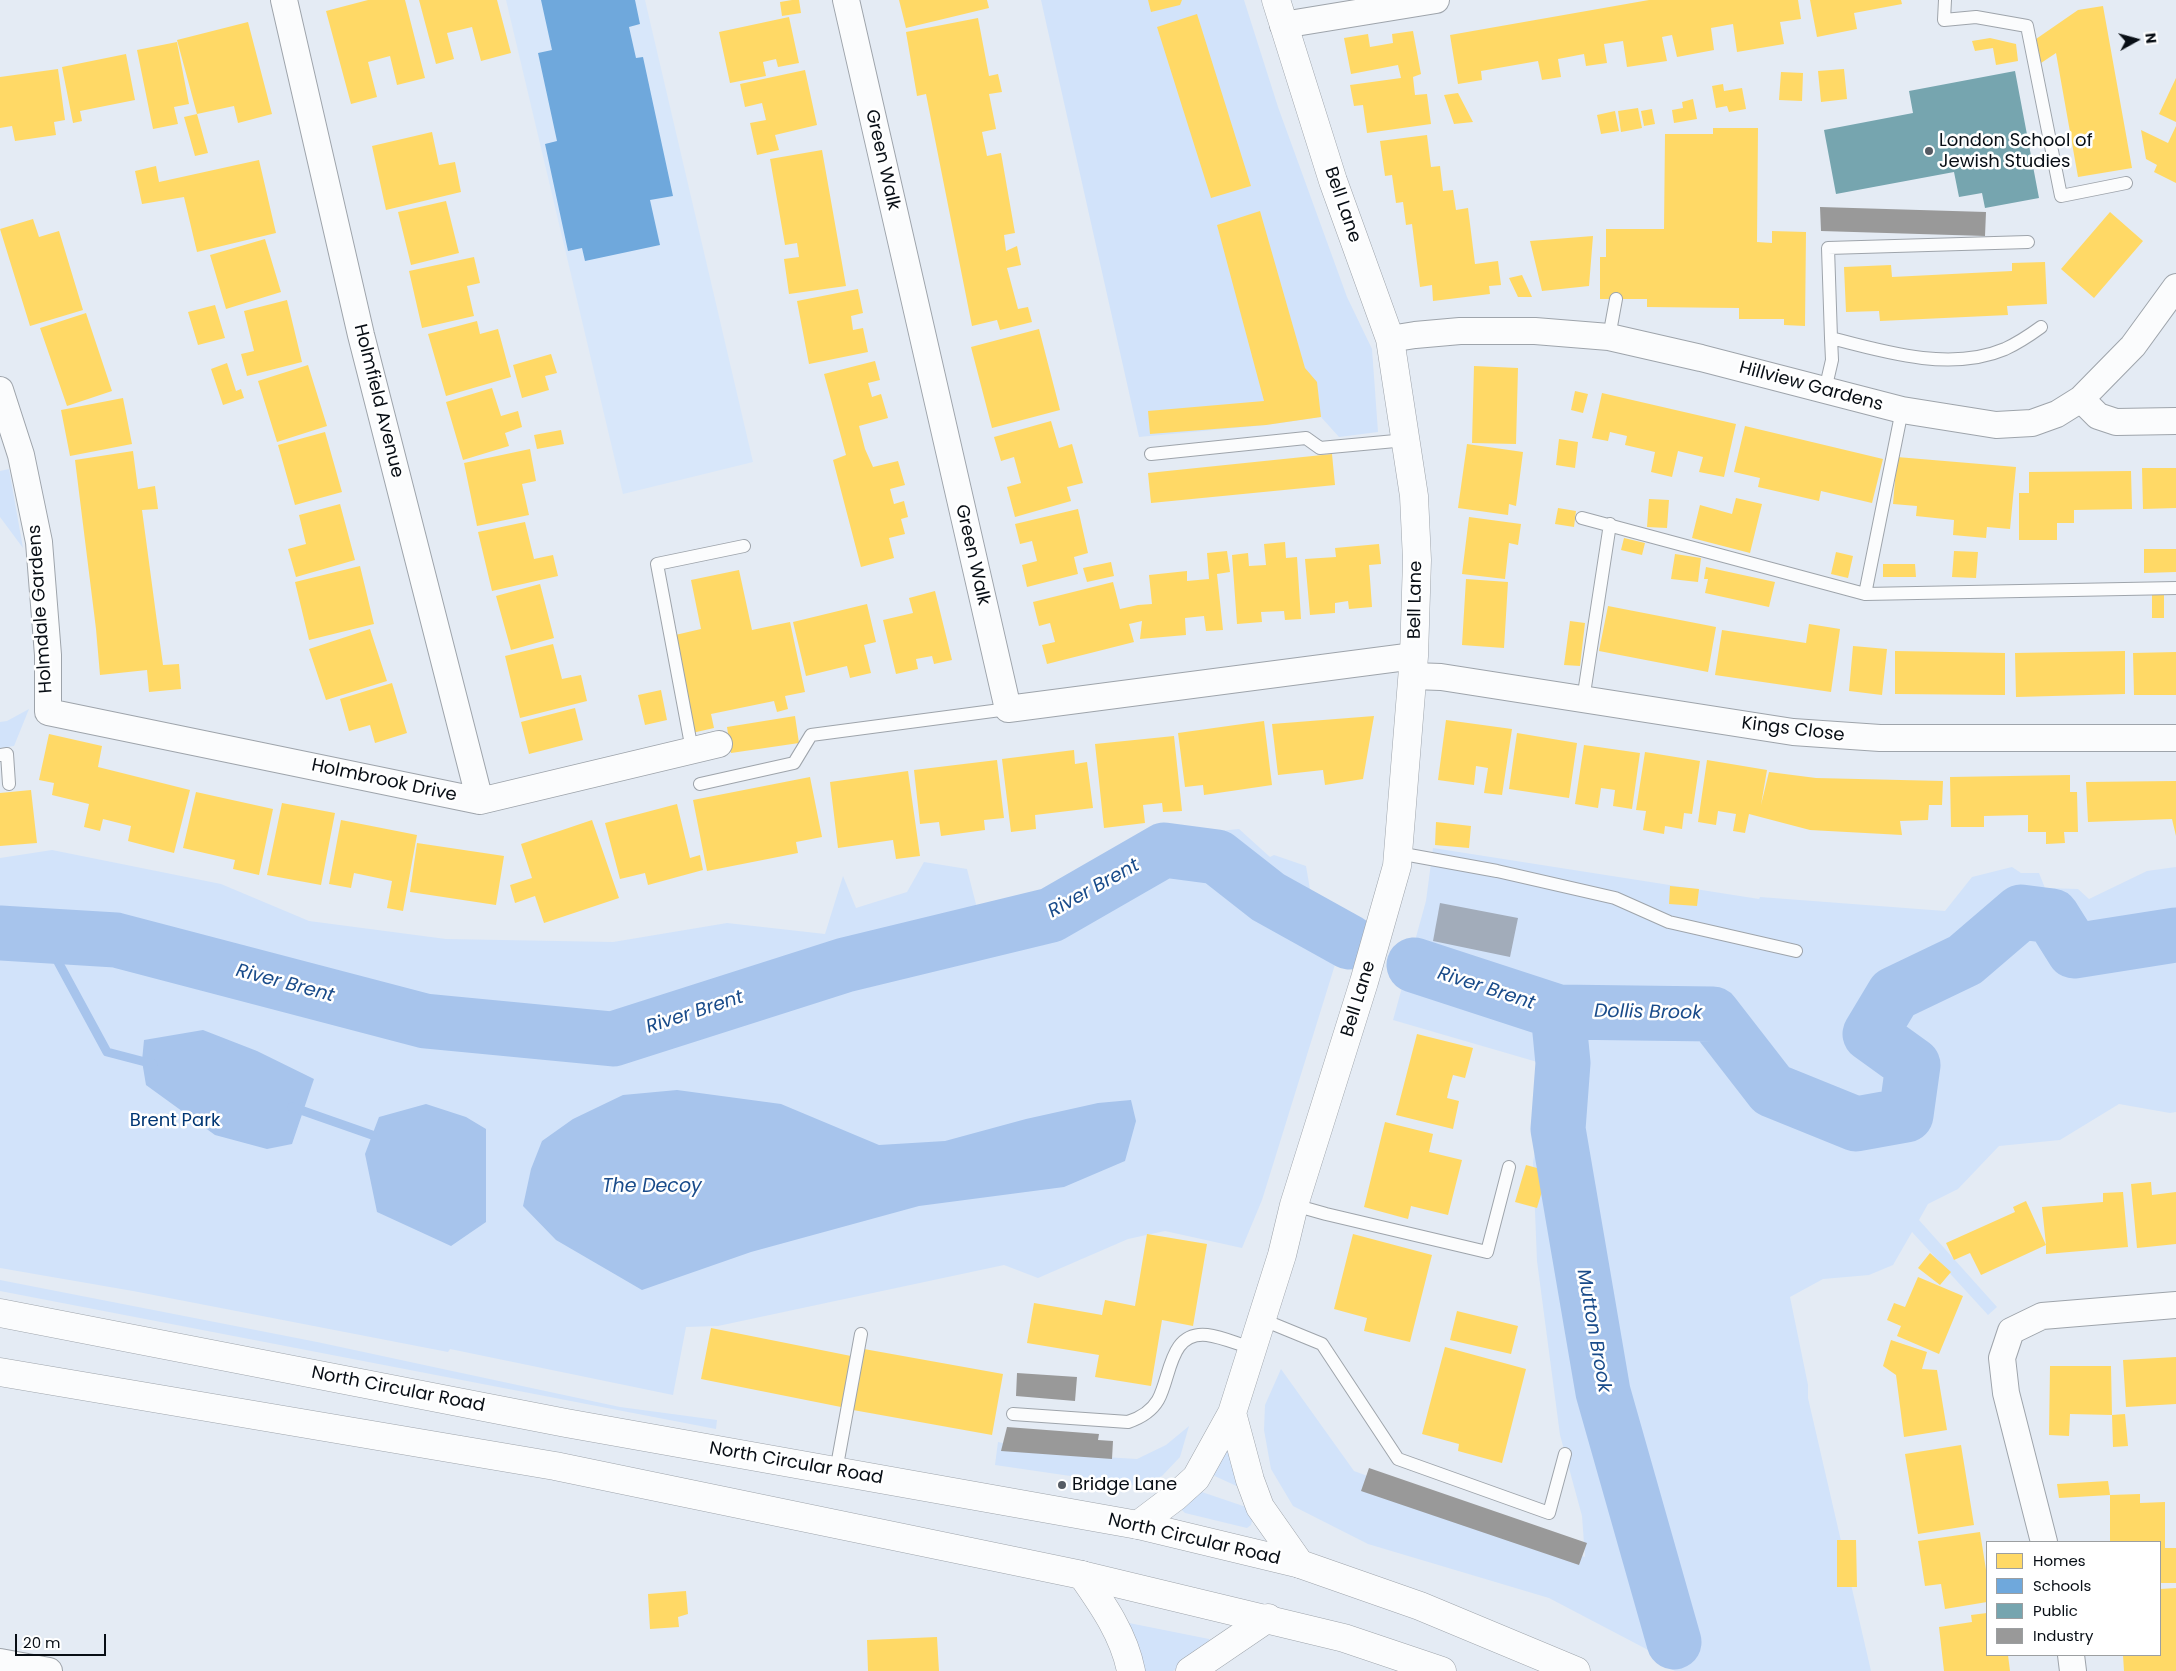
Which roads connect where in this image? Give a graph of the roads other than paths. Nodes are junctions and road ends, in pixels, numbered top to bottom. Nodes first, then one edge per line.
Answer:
1 (284, 0) edge
2 (846, 0) edge
3 (1436, 0) edge
4 (1945, 0) edge
5 (1280, 12) edge
6 (2126, 183) dead end
7 (2028, 242) dead end
8 (2176, 287) edge
9 (1616, 299) dead end
10 (2041, 326) dead end
11 (1610, 337) junction
12 (1831, 338) junction
13 (1390, 339) junction
14 (0, 390) edge
15 (1825, 390) junction
16 (2081, 399) junction
17 (1902, 410) junction
18 (2176, 421) edge
19 (1406, 440) junction
20 (1151, 454) dead end
21 (10, 456) edge
22 (1582, 518) dead end
23 (1610, 524) junction
24 (744, 546) dead end
25 (2176, 588) edge
26 (1865, 594) junction
27 (1414, 666) junction
28 (1583, 700) junction
29 (1008, 709) junction
30 (48, 712) joint
31 (2176, 738) edge
32 (718, 744) dead end
33 (692, 750) junction
34 (0, 755) edge
35 (9, 784) dead end
36 (700, 784) dead end
37 (480, 801) junction
38 (1398, 853) junction
39 (1796, 951) dead end
40 (1509, 1167) dead end
41 (1294, 1205) junction
42 (2176, 1305) edge
43 (0, 1313) edge
44 (1261, 1319) junction
45 (861, 1334) dead end
46 (1252, 1348) junction
47 (0, 1372) edge
48 (1232, 1413) junction
49 (1013, 1414) dead end
50 (1565, 1454) dead end
51 (836, 1471) junction
52 (1138, 1525) junction
53 (2044, 1541) edge
54 (1300, 1564) junction
55 (1082, 1575) junction
56 (1268, 1618) junction
57 (2071, 1656) edge
58 (0, 1662) edge
59 (1428, 1668) edge
60 (49, 1671) edge
61 (1131, 1671) edge
62 (1190, 1671) edge
63 (1576, 1671) edge
64 (2072, 1671) edge

1 - 37 street, Holmfield Avenue
2 - 29 street, Green Walk
3 - 5 street
4 - 6 lane
5 - 13 main road, Bell Lane
7 - 12 lane
8 - 16 street, Hillview Gardens
9 - 11 lane
10 - 12 lane
11 - 13 street, Hillview Gardens
11 - 15 street, Hillview Gardens
12 - 15 lane
13 - 19 main road, Bell Lane
14 - 21 street, Holmdale Gardens
15 - 17 street, Hillview Gardens
16 - 17 street, Hillview Gardens
16 - 18 street
17 - 26 lane
19 - 20 lane
19 - 27 main road, Bell Lane
21 - 30 street, Holmdale Gardens
22 - 23 lane
23 - 26 lane
23 - 28 lane
24 - 33 lane
25 - 26 lane
27 - 28 street, Kings Close
27 - 29 street
27 - 38 main road, Bell Lane
28 - 31 street, Kings Close
29 - 36 lane
30 - 37 street, Holmbrook Drive
32 - 33 street, Holmbrook Drive
33 - 37 street, Holmbrook Drive
34 - 35 lane
38 - 39 lane
38 - 41 main road, Bell Lane
40 - 41 lane
41 - 44 main road
42 - 53 street
43 - 51 main road, North Circular Road
44 - 46 main road
44 - 50 lane
45 - 51 lane
46 - 48 main road
46 - 49 lane
47 - 55 main road
48 - 52 main road
48 - 54 main road
51 - 52 main road, North Circular Road
52 - 54 main road, North Circular Road
54 - 63 main road, North Circular Road
55 - 56 main road
55 - 61 main road
56 - 59 main road
56 - 62 main road
57 - 64 street
58 - 60 street

